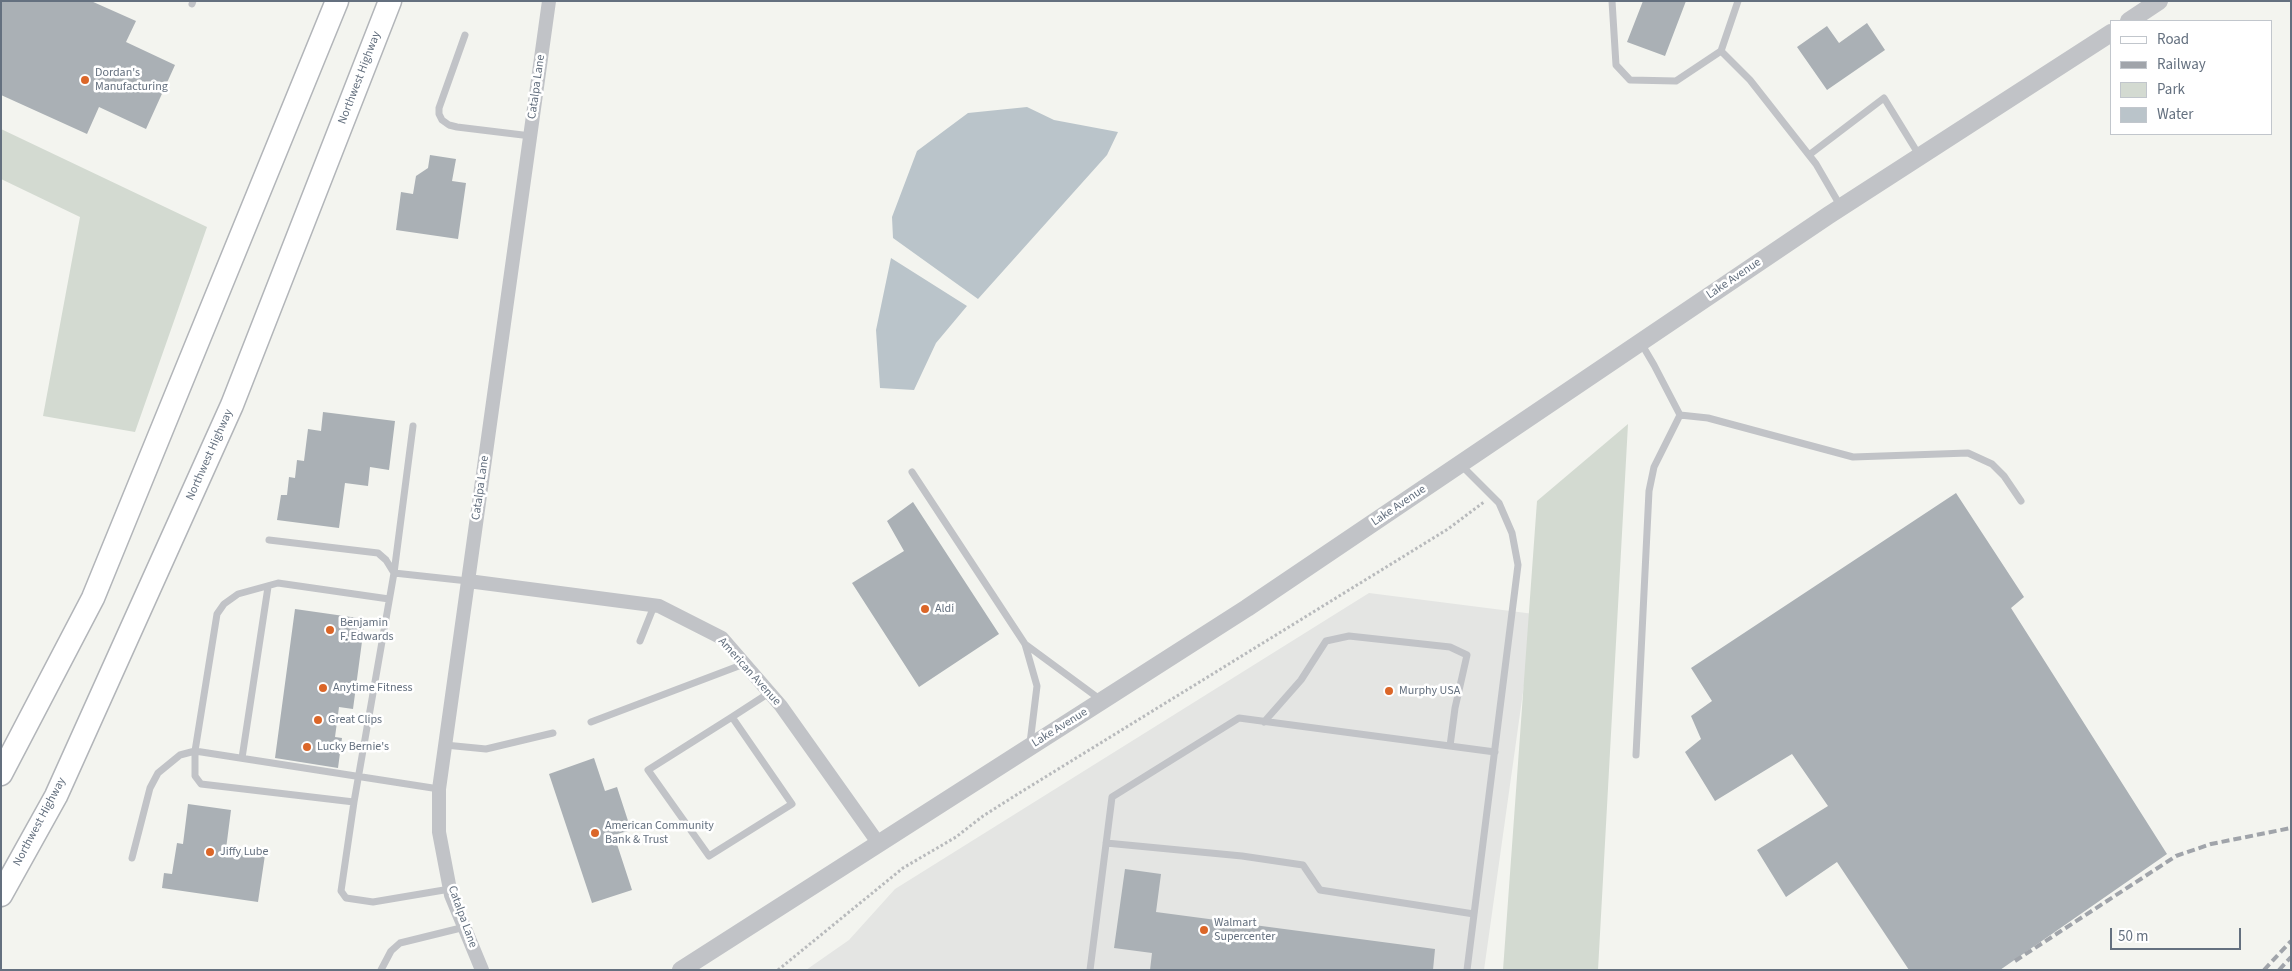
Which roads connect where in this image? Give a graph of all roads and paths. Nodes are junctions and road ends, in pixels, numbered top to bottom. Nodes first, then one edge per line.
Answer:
1 (337, 1) edge
2 (390, 1) edge
3 (549, 1) edge
4 (1612, 1) edge
5 (1738, 1) edge
6 (2160, 1) edge
7 (2131, 20) edge
8 (2110, 34) edge
9 (465, 35) dead end
10 (1721, 51) junction
11 (531, 136) junction
12 (1809, 155) junction
13 (1920, 156) junction
14 (1842, 207) junction
15 (1640, 342) junction
16 (1680, 415) junction
17 (413, 426) dead end
18 (1461, 464) junction
19 (912, 472) dead end
20 (1492, 495) junction
21 (2021, 501) dead end
22 (269, 540) dead end
23 (394, 572) junction
24 (468, 581) junction
25 (268, 587) junction
26 (389, 599) junction
27 (654, 606) junction
28 (640, 641) dead end
29 (1025, 644) junction
30 (744, 664) junction
31 (769, 693) junction
32 (1102, 701) junction
33 (732, 716) junction
34 (591, 722) dead end
35 (1264, 722) junction
36 (553, 733) dead end
37 (445, 745) junction
38 (1450, 746) junction
39 (1030, 747) junction
40 (195, 751) junction
41 (1494, 752) junction
42 (1636, 756) dead end
43 (242, 758) junction
44 (1, 774) edge
45 (358, 776) junction
46 (438, 789) junction
47 (354, 802) junction
48 (1106, 843) junction
49 (879, 844) junction
50 (132, 858) dead end
51 (451, 889) junction
52 (1, 895) edge
53 (1474, 914) junction
54 (465, 927) junction
55 (381, 970) edge
56 (482, 970) edge
57 (681, 970) edge
58 (778, 970) edge
59 (1090, 970) edge
60 (1467, 970) edge

1 - 44 main road
2 - 52 main road, Northwest Highway
3 - 11 street, Catalpa Lane
4 - 10 lane
5 - 10 lane
6 - 7 street
8 - 13 street, Lake Avenue
9 - 11 lane
10 - 12 lane
11 - 24 street, Catalpa Lane
12 - 13 lane
12 - 14 lane
13 - 14 street, Lake Avenue
14 - 15 street, Lake Avenue
15 - 16 lane
15 - 18 street, Lake Avenue
16 - 21 lane
16 - 42 lane
17 - 23 lane
18 - 20 lane
18 - 32 street, Lake Avenue
19 - 29 lane
20 - 41 lane
20 - 58 path
22 - 23 lane
23 - 24 lane
23 - 26 lane
24 - 27 street, American Avenue
24 - 37 street, Catalpa Lane
25 - 26 lane
25 - 40 lane
25 - 43 lane
26 - 45 lane
27 - 28 lane
27 - 30 street, American Avenue
29 - 32 lane
29 - 39 lane
30 - 31 street, American Avenue
30 - 34 lane
31 - 33 lane
31 - 49 street, American Avenue
32 - 39 street, Lake Avenue
33 - 33 lane
35 - 38 lane
35 - 38 lane
35 - 48 lane
36 - 37 lane
37 - 46 street, Catalpa Lane
38 - 41 lane
39 - 49 street, Lake Avenue
40 - 43 lane
40 - 47 lane
40 - 50 lane
41 - 53 lane
43 - 45 lane
45 - 46 lane
45 - 47 lane
46 - 51 street, Catalpa Lane
47 - 51 lane
48 - 53 lane
48 - 59 lane
49 - 57 street, Lake Avenue
51 - 54 street, Catalpa Lane
53 - 60 lane
54 - 55 lane
54 - 56 street, Catalpa Lane

